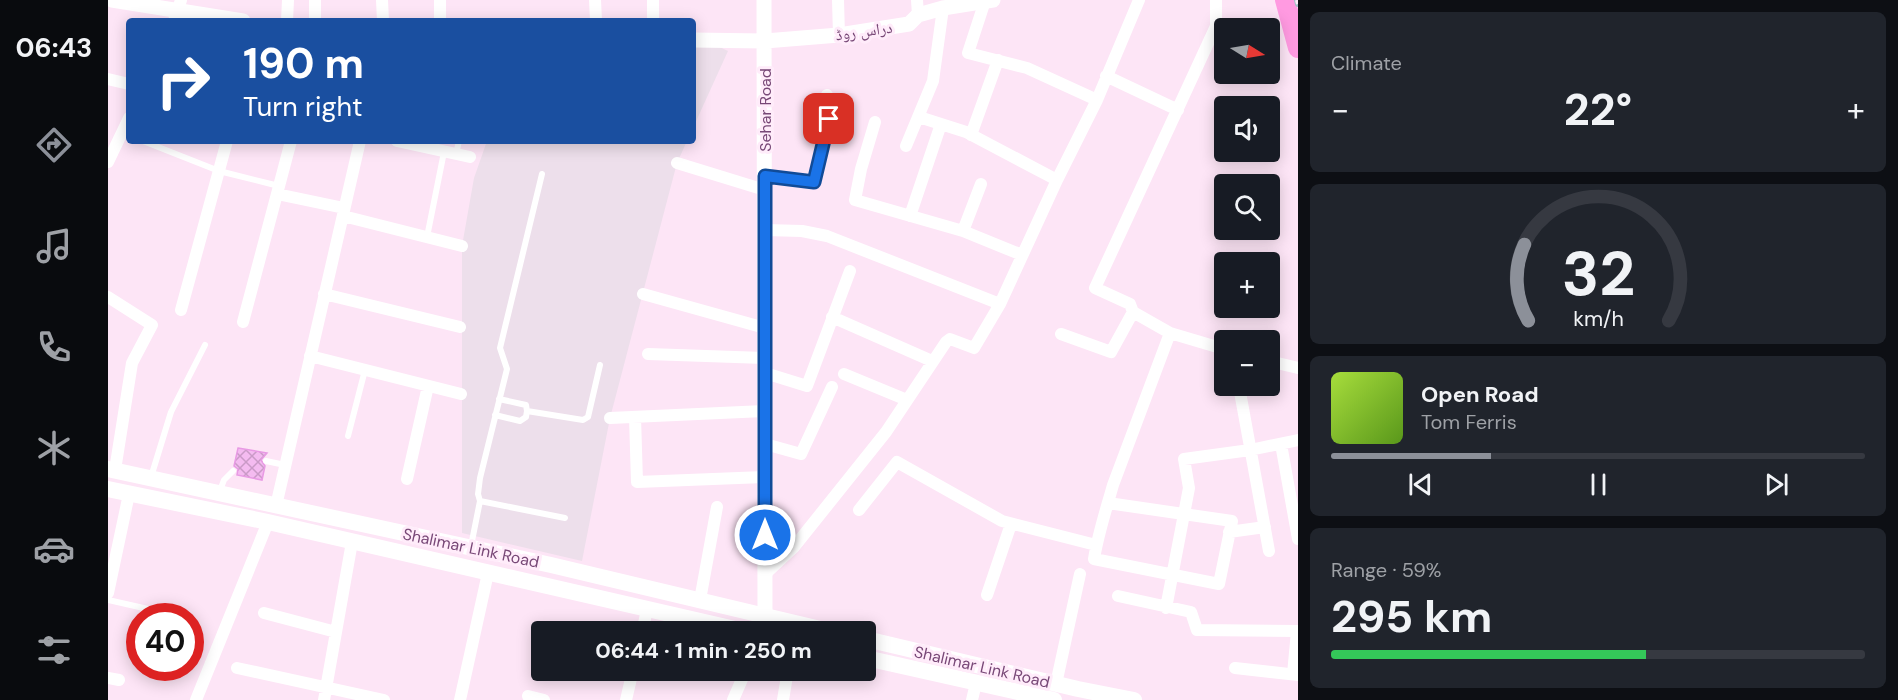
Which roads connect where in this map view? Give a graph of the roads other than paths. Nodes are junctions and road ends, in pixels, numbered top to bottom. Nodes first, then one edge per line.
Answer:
1 (117, 0) edge
2 (288, 0) edge
3 (315, 0) edge
4 (382, 0) edge
5 (440, 0) edge
6 (594, 0) edge
7 (653, 0) edge
8 (764, 0) edge
9 (838, 0) edge
10 (1139, 0) edge
11 (1216, 0) edge
12 (1285, 0) edge
13 (989, 1) edge
14 (918, 8) edge
15 (943, 8) junction
16 (178, 10) edge
17 (215, 18) edge
18 (287, 18) edge
19 (315, 18) edge
20 (383, 18) edge
21 (440, 18) edge
22 (596, 18) edge
23 (653, 18) edge
24 (839, 35) junction
25 (696, 40) edge
26 (765, 41) junction
27 (1298, 48) edge
28 (998, 60) junction
29 (1106, 76) junction
30 (108, 79) edge
31 (126, 83) edge
32 (827, 95) dead end
33 (1097, 100) junction
34 (1178, 110) junction
35 (919, 117) junction
36 (875, 122) dead end
37 (941, 124) junction
38 (126, 134) edge
39 (971, 135) junction
40 (151, 144) edge
41 (226, 144) edge
42 (290, 144) edge
43 (359, 144) edge
44 (412, 144) edge
45 (457, 144) edge
46 (906, 146) dead end
47 (450, 152) junction
48 (470, 157) dead end
49 (108, 162) edge
50 (677, 163) dead end
51 (219, 171) junction
52 (542, 174) dead end
53 (1057, 180) junction
54 (765, 183) junction
55 (981, 184) dead end
56 (278, 190) junction
57 (344, 212) junction
58 (910, 216) junction
59 (765, 230) junction
60 (963, 231) junction
61 (427, 237) junction
62 (462, 246) dead end
63 (1022, 255) junction
64 (850, 271) dead end
65 (324, 294) junction
66 (643, 294) dead end
67 (108, 297) edge
68 (1000, 304) junction
69 (181, 310) dead end
70 (1133, 312) junction
71 (832, 317) junction
72 (243, 322) dead end
73 (460, 327) dead end
74 (765, 328) junction
75 (1170, 333) junction
76 (1061, 334) dead end
77 (205, 345) dead end
78 (1214, 346) edge
79 (648, 354) dead end
80 (310, 356) junction
81 (932, 361) junction
82 (1280, 363) edge
83 (765, 365) junction
84 (600, 366) dead end
85 (1298, 368) edge
86 (365, 370) junction
87 (844, 374) dead end
88 (428, 386) junction
89 (831, 387) dead end
90 (461, 394) dead end
91 (1241, 396) edge
92 (499, 399) junction
93 (907, 400) junction
94 (527, 411) junction
95 (765, 411) junction
96 (495, 415) junction
97 (635, 417) junction
98 (610, 418) dead end
99 (348, 436) dead end
100 (1298, 440) edge
101 (765, 444) junction
102 (1281, 444) junction
103 (1250, 450) junction
104 (266, 461) dead end
105 (285, 465) junction
106 (112, 470) edge
107 (233, 471) dead end
108 (1292, 471) edge
109 (765, 477) junction
110 (151, 478) junction
111 (407, 479) dead end
112 (108, 489) edge
113 (219, 493) junction
114 (129, 494) junction
115 (480, 501) junction
116 (1108, 503) junction
117 (276, 506) junction
118 (717, 507) dead end
119 (859, 510) dead end
120 (1184, 514) junction
121 (566, 518) dead end
122 (268, 522) junction
123 (1011, 524) junction
124 (1265, 527) junction
125 (1229, 532) junction
126 (1298, 539) edge
127 (352, 542) junction
128 (1096, 545) junction
129 (471, 547) junction
130 (1269, 551) dead end
131 (551, 565) junction
132 (488, 573) junction
133 (765, 574) junction
134 (1080, 574) dead end
135 (1172, 575) junction
136 (546, 587) junction
137 (108, 593) edge
138 (987, 595) dead end
139 (1118, 596) dead end
140 (108, 600) edge
141 (700, 600) junction
142 (126, 604) edge
143 (1166, 608) junction
144 (647, 610) junction
145 (264, 613) dead end
146 (765, 615) junction
147 (644, 621) edge
148 (698, 621) edge
149 (789, 621) edge
150 (336, 632) junction
151 (876, 642) edge
152 (876, 660) edge
153 (237, 668) dead end
154 (1235, 668) dead end
155 (1295, 674) edge
156 (630, 681) edge
157 (742, 681) edge
158 (786, 681) edge
159 (1011, 682) junction
160 (976, 683) junction
161 (1055, 692) edge
162 (325, 694) edge
163 (528, 696) dead end
164 (196, 700) edge
165 (384, 700) edge
166 (460, 700) edge
167 (544, 700) edge
168 (626, 700) edge
169 (733, 700) edge
170 (783, 700) edge
171 (972, 700) edge
172 (1134, 700) edge

1 - 16 street
2 - 18 street
3 - 19 street
4 - 20 street
5 - 21 street
6 - 22 street
7 - 23 street
8 - 26 street, Sehar Road
9 - 24 street
10 - 29 street
11 - 34 street
12 - 27 main road
13 - 15 street, دراس روڈ
13 - 28 street
14 - 15 street, دراس روڈ
14 - 24 street, دراس روڈ
15 - 35 street
16 - 17 street
24 - 26 street, دراس روڈ
25 - 26 street, دراس روڈ
26 - 54 street, Sehar Road
28 - 33 street
28 - 39 street
29 - 33 street
29 - 34 street
30 - 31 street
32 - 54 street
33 - 53 street
34 - 70 street
35 - 37 street
35 - 46 street
36 - 58 street
37 - 39 street
37 - 58 street
38 - 49 street
39 - 53 street
40 - 51 lane
41 - 51 street
42 - 56 street
43 - 57 street
44 - 47 street
45 - 47 lane
47 - 48 street
47 - 61 lane
50 - 54 street
51 - 56 lane
51 - 69 street
52 - 92 lane
53 - 63 street
54 - 59 street, Sehar Road
55 - 60 street
56 - 57 street
56 - 72 street
57 - 61 street
57 - 65 street
58 - 60 street
59 - 68 street
59 - 74 street, Sehar Road
60 - 63 street
61 - 62 street
63 - 68 street
64 - 71 street
65 - 73 street
65 - 80 street
66 - 74 street
67 - 106 street
68 - 81 street
70 - 75 street
70 - 76 street
71 - 81 street
71 - 83 street
74 - 83 street, Sehar Road
75 - 78 street
75 - 116 street
77 - 110 lane
79 - 83 street
80 - 86 street
80 - 105 street
81 - 93 street
82 - 85 street
83 - 95 street, Sehar Road
84 - 94 lane
86 - 88 street
86 - 99 lane
87 - 93 street
88 - 90 street
88 - 111 street
89 - 101 street
91 - 103 street
92 - 94 lane
92 - 96 lane
93 - 133 street
94 - 96 lane
95 - 97 street
95 - 101 street, Sehar Road
96 - 115 lane
97 - 98 street
97 - 109 street
100 - 102 street
101 - 109 street, Sehar Road
102 - 103 street
102 - 108 street
103 - 120 street
103 - 124 street
104 - 105 lane
105 - 117 street
106 - 110 main road, Shalimar Link Road
107 - 113 lane
108 - 126 street
109 - 133 street, Sehar Road
110 - 113 main road, Shalimar Link Road
112 - 114 main road, Shalimar Link Road
113 - 117 main road, Shalimar Link Road
114 - 122 main road, Shalimar Link Road
114 - 137 street
115 - 121 lane
115 - 129 lane
116 - 120 street
116 - 128 street
117 - 129 main road, Shalimar Link Road
118 - 141 street
119 - 123 street
120 - 125 street
120 - 135 street
122 - 127 main road, Shalimar Link Road
122 - 164 street
123 - 128 street
123 - 138 street
124 - 125 street
124 - 130 street
125 - 135 street
127 - 132 main road, Shalimar Link Road
127 - 150 street
128 - 135 street
129 - 131 main road, Shalimar Link Road
131 - 136 main road
131 - 141 main road, Shalimar Link Road
132 - 136 main road, Shalimar Link Road
132 - 166 street
133 - 146 street, Sehar Road
134 - 161 street
135 - 143 street
136 - 144 main road, Shalimar Link Road
139 - 143 street
140 - 142 lane
141 - 146 main road, Shalimar Link Road
143 - 155 street
144 - 147 street
144 - 148 main road, Shalimar Link Road
145 - 150 street
146 - 149 main road, Shalimar Link Road
150 - 162 street
151 - 159 main road, Shalimar Link Road
152 - 160 main road, Shalimar Link Road
153 - 162 street
154 - 155 street
156 - 168 street
157 - 169 street
158 - 170 street
159 - 160 main road, Shalimar Link Road
159 - 161 main road, Shalimar Link Road
160 - 171 street
161 - 172 main road, Shalimar Link Road
162 - 165 street
163 - 167 street

